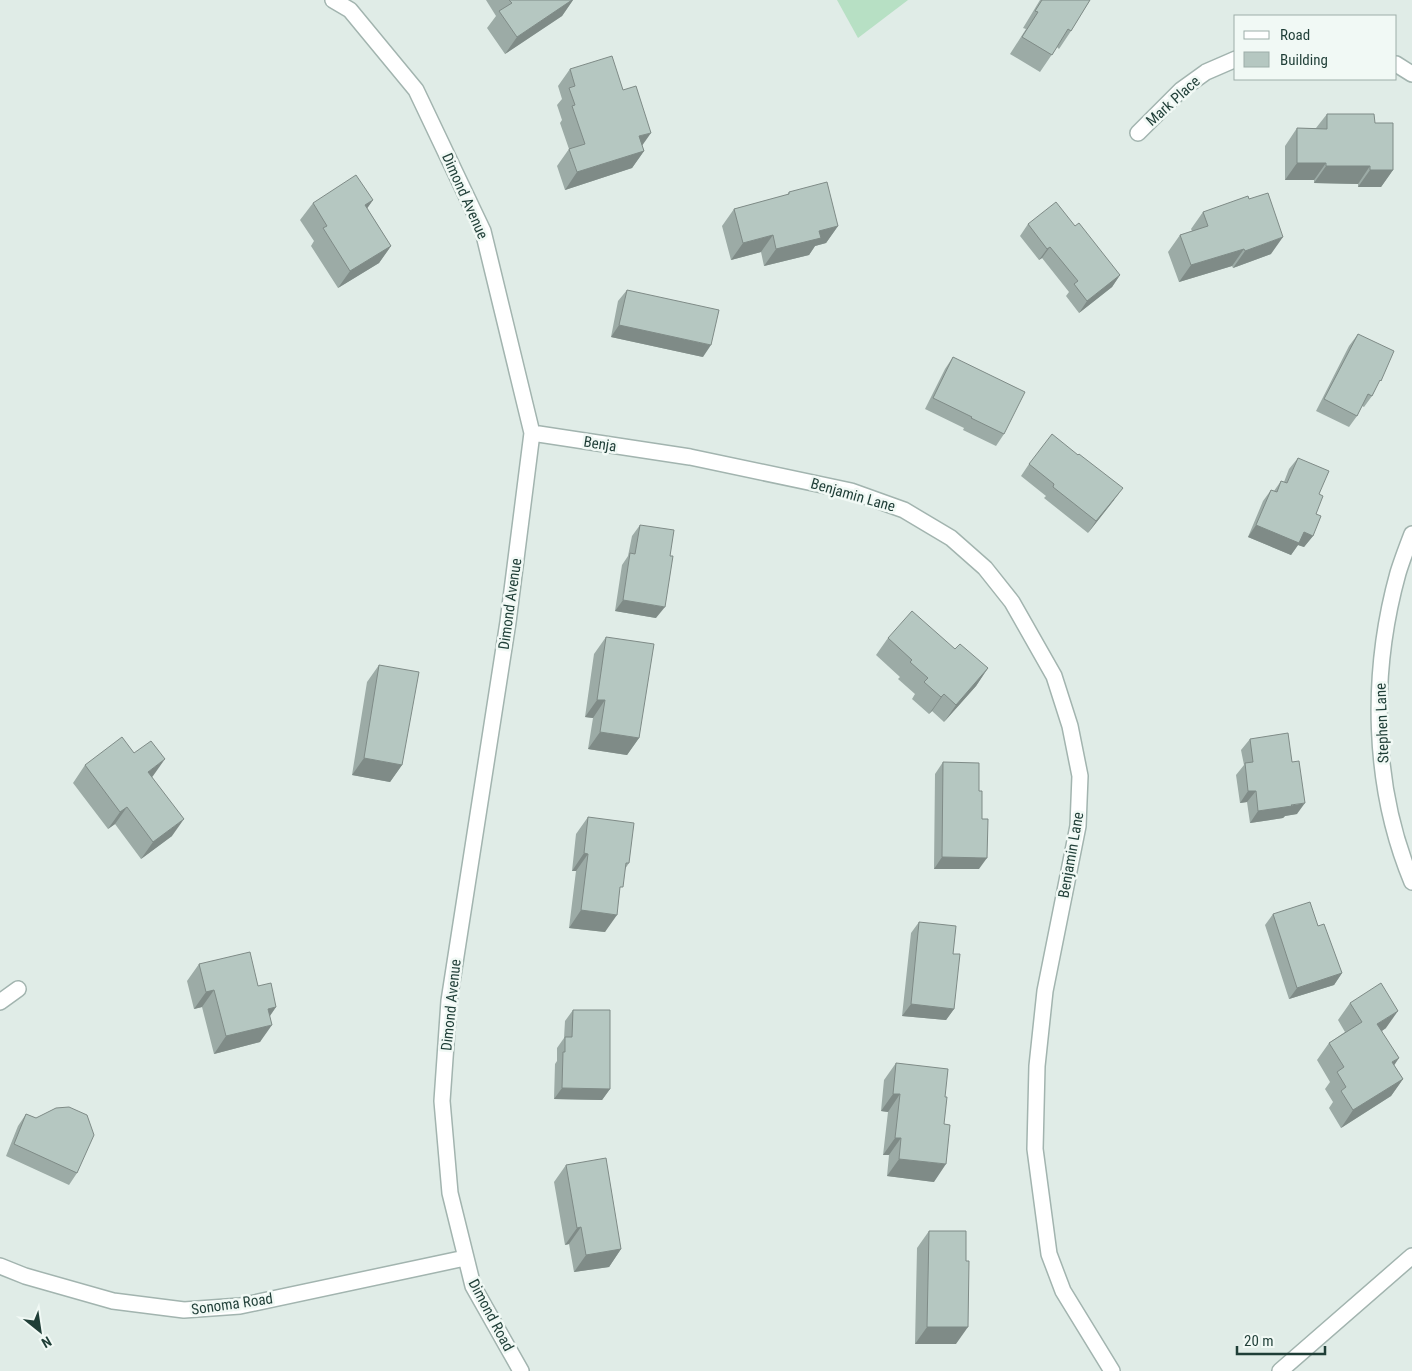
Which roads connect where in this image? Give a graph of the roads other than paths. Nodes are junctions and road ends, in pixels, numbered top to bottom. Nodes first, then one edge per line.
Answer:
1 (333, 0) edge
2 (1234, 60) edge
3 (1397, 65) edge
4 (1412, 74) edge
5 (1138, 133) dead end
6 (532, 433) junction
7 (668, 454) joint
8 (1412, 534) edge
9 (1412, 882) edge
10 (18, 989) dead end
11 (0, 1002) edge
12 (1412, 1256) edge
13 (466, 1258) junction
14 (0, 1266) edge
15 (521, 1371) edge
16 (1112, 1371) edge
17 (1280, 1371) edge

1 - 6 street, Dimond Avenue
2 - 5 street, Mark Place
3 - 4 street
6 - 7 street, Benja
6 - 13 street, Dimond Avenue
7 - 16 street, Benjamin Lane
8 - 9 street, Stephen Lane
10 - 11 street
12 - 17 street
13 - 14 street, Sonoma Road
13 - 15 street, Dimond Road

